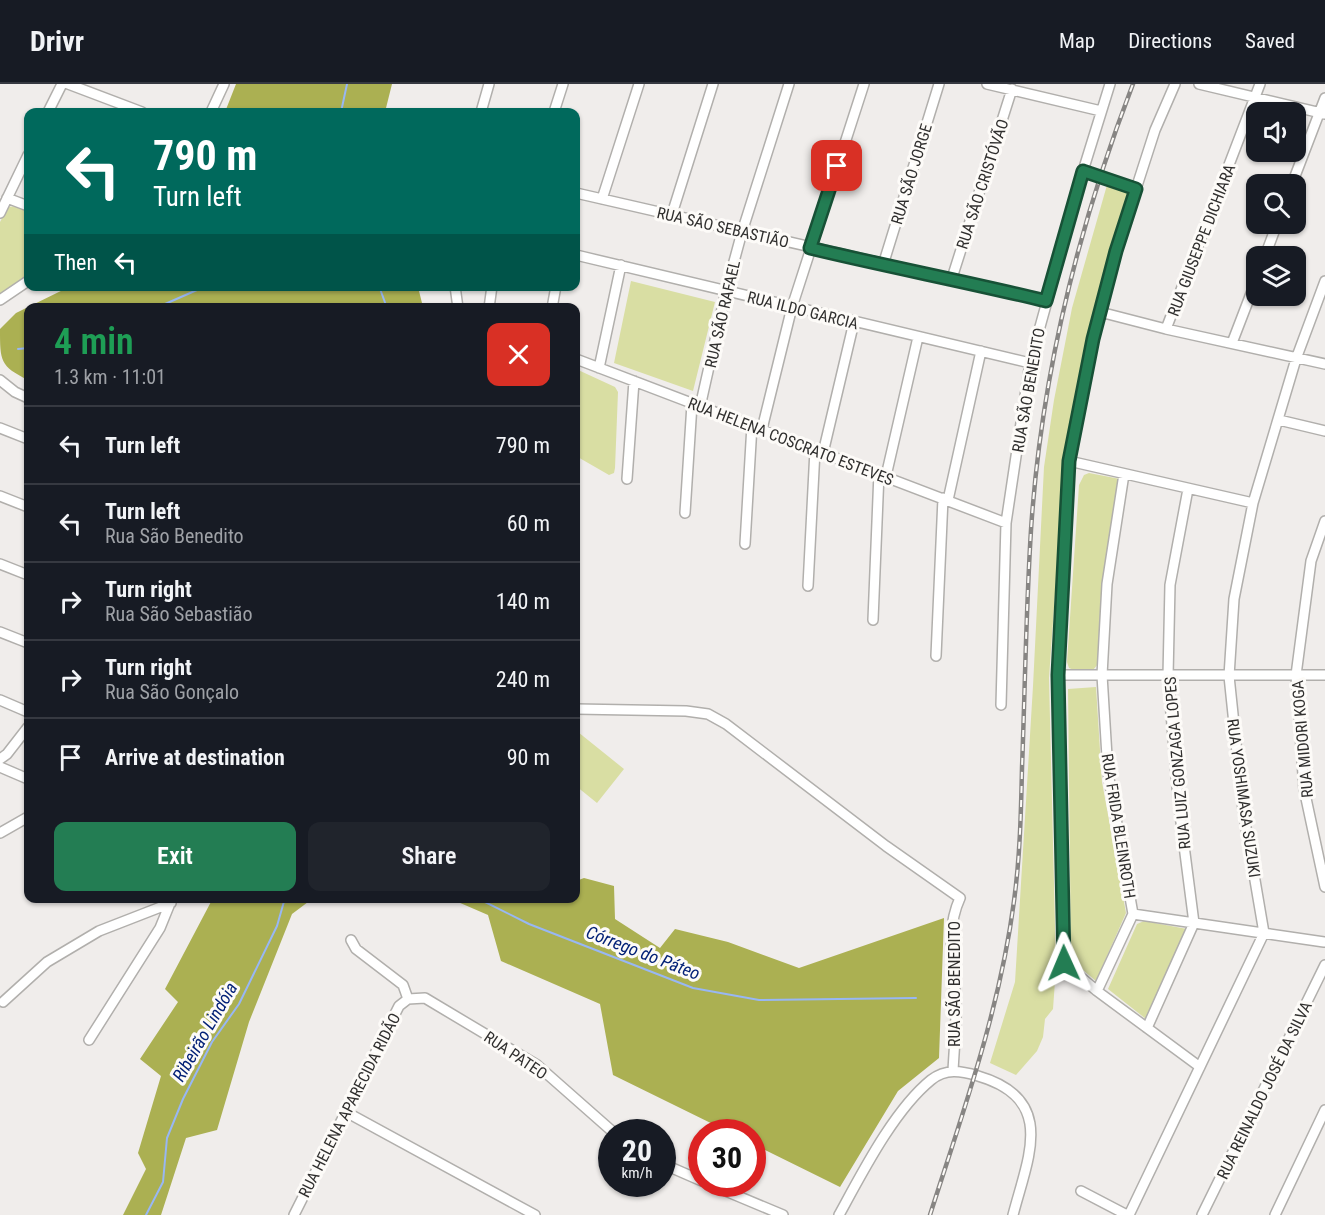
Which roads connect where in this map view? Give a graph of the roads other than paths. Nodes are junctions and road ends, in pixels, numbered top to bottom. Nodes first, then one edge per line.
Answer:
1 (62, 84) edge
2 (68, 84) edge
3 (224, 84) edge
4 (489, 84) edge
5 (563, 84) edge
6 (639, 84) edge
7 (713, 84) edge
8 (789, 84) edge
9 (864, 84) edge
10 (939, 84) edge
11 (987, 84) edge
12 (1110, 84) edge
13 (1175, 84) edge
14 (1199, 84) edge
15 (1260, 84) edge
16 (1012, 89) junction
17 (1325, 98) edge
18 (1255, 99) junction
19 (50, 108) edge
20 (131, 108) edge
21 (213, 108) edge
22 (482, 108) edge
23 (555, 108) edge
24 (1101, 111) junction
25 (1322, 113) edge
26 (24, 163) edge
27 (1083, 171) junction
28 (1296, 174) edge
29 (1136, 189) junction
30 (580, 194) edge
31 (7, 198) junction
32 (602, 199) junction
33 (24, 204) edge
34 (0, 213) edge
35 (672, 214) junction
36 (742, 232) junction
37 (810, 248) junction
38 (580, 256) edge
39 (883, 265) junction
40 (621, 266) junction
41 (952, 278) junction
42 (1325, 281) edge
43 (24, 283) edge
44 (726, 291) junction
45 (0, 300) edge
46 (1046, 301) junction
47 (1246, 306) edge
48 (792, 308) junction
49 (1100, 312) junction
50 (854, 322) junction
51 (1166, 329) junction
52 (918, 337) junction
53 (1232, 343) junction
54 (981, 351) junction
55 (1296, 359) junction
56 (580, 361) edge
57 (1030, 363) junction
58 (1325, 364) edge
59 (599, 368) junction
60 (0, 380) edge
61 (634, 381) junction
62 (24, 396) edge
63 (696, 405) junction
64 (1279, 420) junction
65 (757, 427) junction
66 (0, 428) edge
67 (1325, 431) edge
68 (24, 437) edge
69 (819, 451) junction
70 (1069, 461) junction
71 (1124, 474) junction
72 (882, 475) junction
73 (627, 479) dead end
74 (1188, 489) junction
75 (0, 496) edge
76 (945, 499) junction
77 (1253, 503) junction
78 (24, 505) edge
79 (685, 513) dead end
80 (1325, 521) edge
81 (1006, 523) junction
82 (745, 544) dead end
83 (0, 564) edge
84 (24, 573) edge
85 (808, 586) dead end
86 (873, 620) dead end
87 (0, 632) edge
88 (24, 641) edge
89 (936, 656) dead end
90 (1058, 675) junction
91 (1102, 675) junction
92 (1296, 675) junction
93 (1325, 675) edge
94 (1168, 676) junction
95 (1229, 676) junction
96 (0, 700) edge
97 (1001, 705) dead end
98 (580, 709) edge
99 (24, 710) edge
100 (24, 732) edge
101 (0, 759) edge
102 (0, 767) edge
103 (24, 777) edge
104 (24, 819) edge
105 (0, 833) edge
106 (1325, 887) edge
107 (167, 903) edge
108 (171, 903) edge
109 (1133, 914) junction
110 (1194, 923) junction
111 (1264, 933) junction
112 (351, 940) dead end
113 (1325, 944) edge
114 (1325, 964) edge
115 (1098, 991) junction
116 (408, 999) junction
117 (3, 1002) dead end
118 (1147, 1028) junction
119 (88, 1040) dead end
120 (1200, 1067) junction
121 (953, 1071) junction
122 (1325, 1110) edge
123 (346, 1112) junction
124 (598, 1119) edge
125 (1081, 1191) dead end
126 (740, 1197) edge
127 (839, 1214) edge
128 (294, 1215) edge
129 (535, 1215) edge
130 (783, 1215) edge
131 (1013, 1215) edge
132 (1128, 1215) edge
133 (1202, 1215) edge
134 (1275, 1215) edge

1 - 19 street
2 - 20 street
3 - 21 street
4 - 22 street
5 - 23 street
6 - 32 street
7 - 35 street
8 - 36 street, RUA SÃO RAFAEL
9 - 37 street
10 - 39 street, RUA SÃO JORGE
11 - 16 street
12 - 24 street, RUA SÃO BENEDITO
13 - 29 street
14 - 18 street
15 - 18 street, RUA GIUSEPPE DICHIARA
16 - 24 street
16 - 41 street, RUA SÃO CRISTÓVÃO
17 - 25 street
18 - 25 street
18 - 51 street, RUA GIUSEPPE DICHIARA
24 - 27 street, RUA SÃO BENEDITO
25 - 28 street
26 - 31 street
27 - 29 street
27 - 46 street, RUA SÃO BENEDITO
29 - 49 street
30 - 32 street, RUA SÃO SEBASTIÃO
31 - 33 street
31 - 34 street
32 - 35 street, RUA SÃO SEBASTIÃO
35 - 36 street, RUA SÃO SEBASTIÃO
36 - 37 street, RUA SÃO SEBASTIÃO
36 - 44 street, RUA SÃO RAFAEL
37 - 39 street, RUA SÃO SEBASTIÃO
37 - 48 street
38 - 40 street, RUA ILDO GARCIA
39 - 41 street, RUA SÃO SEBASTIÃO
40 - 44 street, RUA ILDO GARCIA
40 - 59 street
41 - 46 street, RUA SÃO SEBASTIÃO
42 - 55 street, RUA YOSHIMASA SUZUKI
43 - 45 street
44 - 48 street, RUA ILDO GARCIA
44 - 63 street, RUA SÃO RAFAEL
46 - 57 street, RUA SÃO BENEDITO
47 - 53 street
48 - 50 street, RUA ILDO GARCIA
48 - 65 street
49 - 51 street
49 - 70 street
50 - 52 street, RUA ILDO GARCIA
50 - 69 street
51 - 53 street
52 - 54 street, RUA ILDO GARCIA
52 - 72 street
53 - 55 street
54 - 57 street, RUA ILDO GARCIA
54 - 76 street
55 - 58 street
55 - 64 street, RUA YOSHIMASA SUZUKI
56 - 59 street, RUA HELENA COSCRATO ESTEVES
57 - 81 street, RUA SÃO BENEDITO
59 - 61 street, RUA HELENA COSCRATO ESTEVES
60 - 62 street
61 - 63 street, RUA HELENA COSCRATO ESTEVES
61 - 73 street
63 - 65 street, RUA HELENA COSCRATO ESTEVES
63 - 79 street, RUA SÃO RAFAEL
64 - 67 street
64 - 77 street, RUA YOSHIMASA SUZUKI
65 - 69 street, RUA HELENA COSCRATO ESTEVES
65 - 82 street
66 - 68 street
69 - 72 street, RUA HELENA COSCRATO ESTEVES
69 - 85 street
70 - 71 street
70 - 90 street
71 - 74 street
71 - 91 street, RUA FRIDA BLEINROTH
72 - 76 street, RUA HELENA COSCRATO ESTEVES
72 - 86 street
74 - 77 street
74 - 94 street, RUA LUIZ GONZAGA LOPES
75 - 78 street
76 - 81 street, RUA HELENA COSCRATO ESTEVES
76 - 89 street
77 - 95 street, RUA YOSHIMASA SUZUKI
80 - 92 street, RUA MIDORI KOGA
81 - 97 street, RUA SÃO BENEDITO
83 - 84 street
87 - 88 street
90 - 91 street
90 - 115 street
91 - 94 street
91 - 109 street, RUA FRIDA BLEINROTH
92 - 93 street
92 - 95 street
92 - 106 street, RUA MIDORI KOGA
94 - 95 street
94 - 110 street, RUA LUIZ GONZAGA LOPES
95 - 111 street, RUA YOSHIMASA SUZUKI
96 - 99 street
98 - 121 street, RUA SÃO BENEDITO
100 - 101 street
102 - 103 street
104 - 105 street
107 - 117 street
108 - 119 street
109 - 110 street
109 - 115 street, RUA FRIDA BLEINROTH
110 - 111 street
110 - 118 street
111 - 113 street
111 - 120 street
112 - 116 street
114 - 133 street, RUA REINALDO JOSÉ DA SILVA
115 - 118 street
116 - 123 street, RUA HELENA APARECIDA RIDÃO
116 - 124 street, RUA PATEO
118 - 120 street
120 - 132 street
121 - 127 street
121 - 131 street
122 - 134 street
123 - 128 street, RUA HELENA APARECIDA RIDÃO
123 - 129 street
125 - 132 street
126 - 130 street

